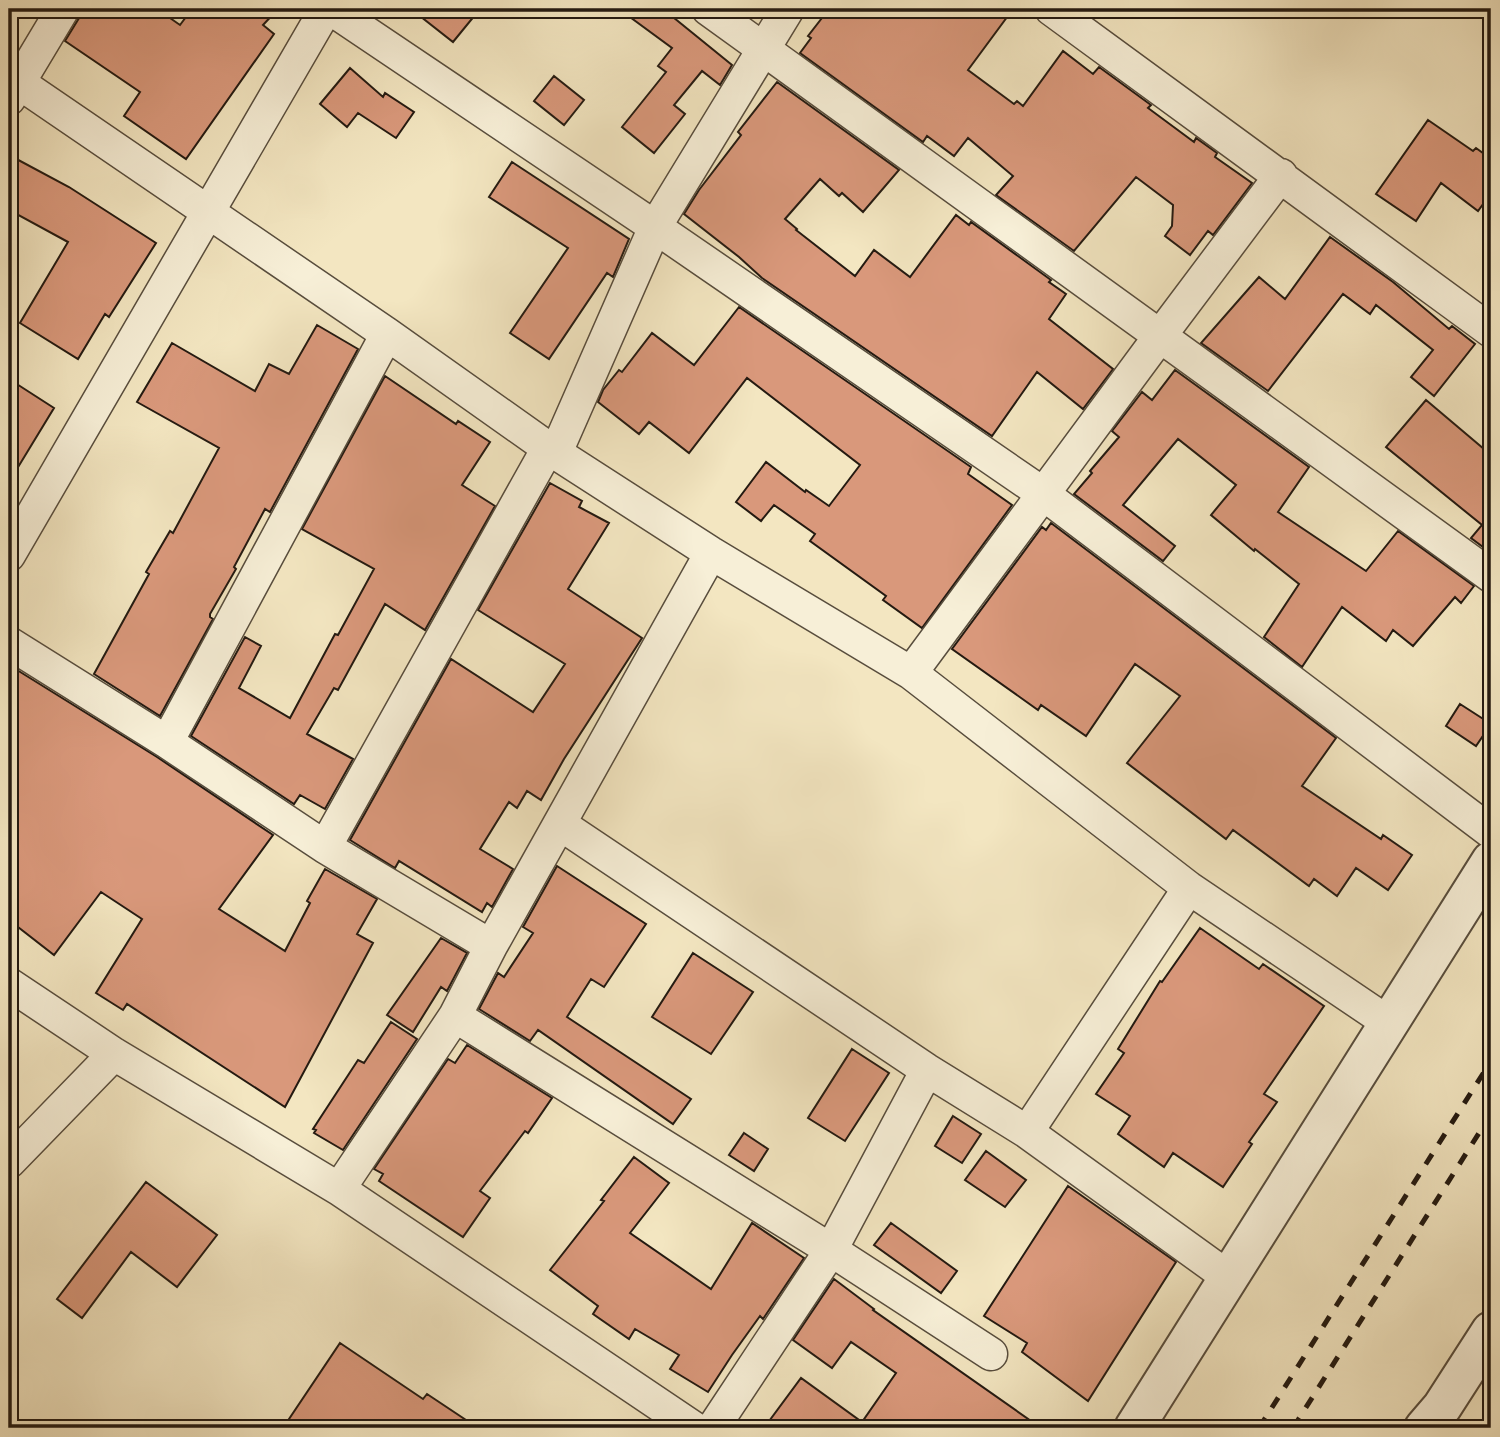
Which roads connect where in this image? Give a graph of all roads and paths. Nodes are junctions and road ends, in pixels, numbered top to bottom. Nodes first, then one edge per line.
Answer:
1 (63, 9) edge
2 (328, 9) edge
3 (708, 9) edge
4 (788, 9) edge
5 (1051, 9) edge
6 (764, 48) junction
7 (12, 86) edge
8 (1281, 175) junction
9 (208, 211) junction
10 (655, 227) junction
11 (1491, 331) edge
12 (387, 334) junction
13 (1160, 336) junction
14 (548, 448) junction
15 (1042, 493) junction
16 (711, 553) junction
17 (9, 555) edge
18 (1491, 576) edge
19 (9, 643) edge
20 (911, 673) junction
21 (167, 742) junction
22 (560, 824) junction
23 (1491, 832) edge
24 (324, 847) junction
25 (1491, 861) edge
26 (1189, 888) junction
27 (491, 946) junction
28 (9, 984) edge
29 (454, 1016) junction
30 (1389, 1023) junction
31 (114, 1054) junction
32 (927, 1070) junction
33 (1027, 1132) junction
34 (9, 1162) edge
35 (339, 1189) junction
36 (831, 1250) junction
37 (1228, 1277) junction
38 (1491, 1331) edge
39 (991, 1354) dead end
40 (694, 1428) edge
41 (713, 1428) edge
42 (1134, 1428) edge
43 (1424, 1428) edge

1 - 7 street
2 - 9 street
2 - 10 street
3 - 6 street
4 - 6 street
5 - 8 street
6 - 10 street
6 - 13 street
7 - 9 street
8 - 11 street
8 - 13 street
9 - 12 street
9 - 17 street
10 - 14 street
10 - 15 street
12 - 14 street
12 - 21 street
13 - 15 street
13 - 18 street
14 - 16 street
14 - 24 street
15 - 20 street
15 - 23 street
16 - 20 street
16 - 22 street
19 - 21 street
20 - 26 street
21 - 24 street
22 - 27 street
22 - 32 street
24 - 27 street
25 - 30 street
26 - 30 street
26 - 33 street
27 - 29 street
28 - 31 street
29 - 35 street
29 - 36 street
30 - 37 street
31 - 34 street
31 - 35 street
32 - 33 street
32 - 36 street
33 - 37 street
35 - 40 street
36 - 39 street
36 - 41 street
37 - 42 street
38 - 43 street

